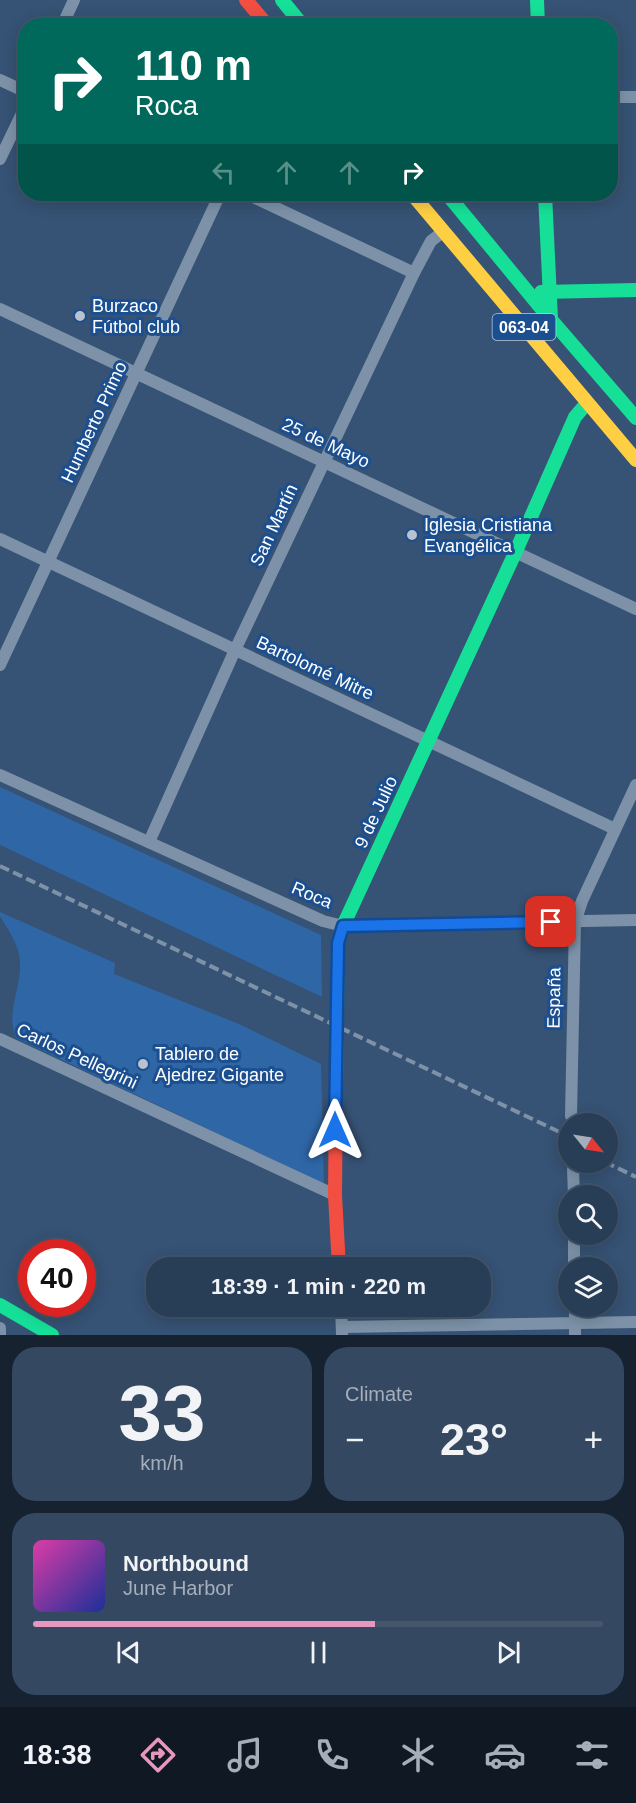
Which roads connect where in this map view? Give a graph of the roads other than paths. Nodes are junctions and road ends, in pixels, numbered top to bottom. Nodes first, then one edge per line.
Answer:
1 (74, 0) edge
2 (246, 0) edge
3 (282, 0) edge
4 (537, 0) edge
5 (66, 18) edge
6 (261, 18) edge
7 (297, 18) edge
8 (538, 18) edge
9 (0, 80) edge
10 (18, 88) edge
11 (618, 97) edge
12 (636, 97) edge
13 (18, 122) edge
14 (0, 159) edge
15 (217, 201) edge
16 (262, 201) edge
17 (418, 201) edge
18 (453, 201) edge
19 (545, 201) edge
20 (444, 231) junction
21 (414, 273) junction
22 (636, 290) edge
23 (550, 292) junction
24 (529, 293) junction
25 (0, 309) edge
26 (551, 319) junction
27 (136, 374) junction
28 (587, 402) junction
29 (636, 418) edge
30 (636, 460) edge
31 (324, 462) junction
32 (0, 539) edge
33 (516, 551) junction
34 (49, 561) junction
35 (636, 609) edge
36 (235, 650) junction
37 (0, 665) edge
38 (429, 741) junction
39 (0, 775) edge
40 (636, 785) edge
41 (615, 829) junction
42 (149, 842) junction
43 (636, 920) edge
44 (575, 922) junction
45 (343, 926) junction
46 (0, 1040) edge
47 (571, 1113) edge
48 (335, 1195) junction
49 (338, 1257) edge
50 (0, 1305) edge
51 (636, 1322) edge
52 (0, 1328) edge
53 (575, 1329) edge
54 (342, 1331) edge
55 (0, 1335) edge
56 (52, 1335) edge

1 - 5 street
2 - 6 street
3 - 7 street
4 - 8 street
9 - 10 street
11 - 12 street
13 - 14 street
15 - 27 street, Humberto Primo
16 - 21 street
17 - 20 street, 063-04
18 - 24 street, 063-04
19 - 23 street
20 - 21 street, San Martín
20 - 28 street, 063-04
21 - 31 street, San Martín
22 - 23 street
23 - 24 street
23 - 26 street
24 - 26 street, 063-04
25 - 27 street, 25 de Mayo
26 - 29 street, 063-04
27 - 31 street, 25 de Mayo
27 - 34 street, Humberto Primo
28 - 30 street, 063-04
28 - 33 street, 9 de Julio
31 - 33 street, 25 de Mayo
31 - 36 street, San Martín
32 - 34 street, Bartolomé Mitre
33 - 35 street, 25 de Mayo
33 - 38 street, 9 de Julio
34 - 36 street, Bartolomé Mitre
34 - 37 street, Humberto Primo
36 - 38 street, Bartolomé Mitre
36 - 42 street, San Martín
38 - 41 street, Bartolomé Mitre
38 - 45 street, 9 de Julio
39 - 42 street, Roca
40 - 41 street, España
41 - 44 street, España
42 - 45 street, Roca
43 - 44 street, Roca
44 - 45 street, Roca
44 - 47 street, España
45 - 48 street, 9 de Julio
46 - 48 street, Carlos Pellegrini
48 - 49 street, 9 de Julio
50 - 56 street
51 - 53 street
52 - 55 street
53 - 54 street

